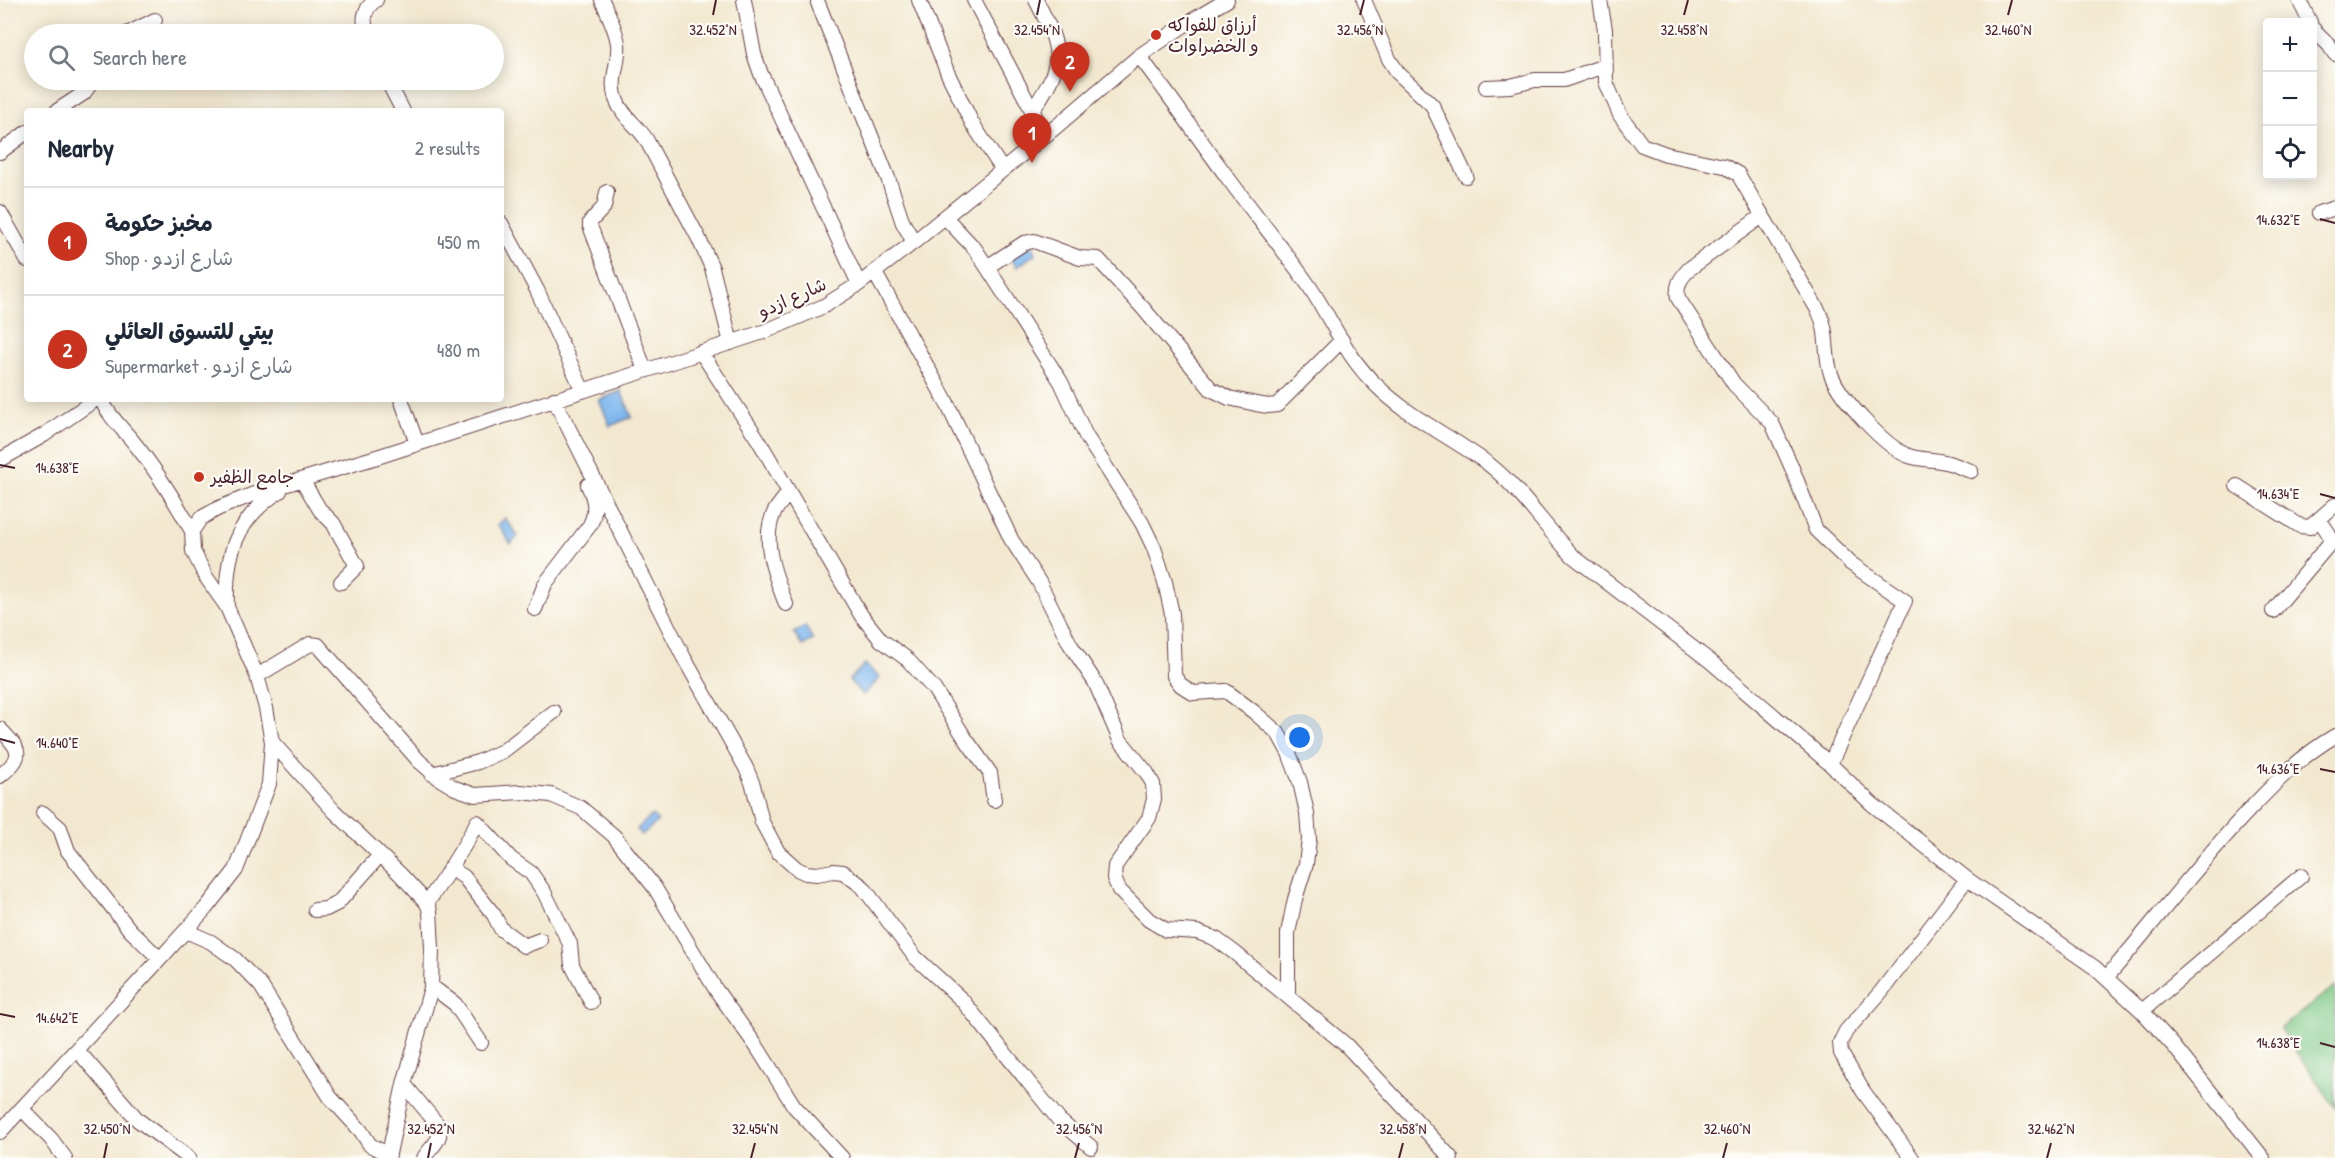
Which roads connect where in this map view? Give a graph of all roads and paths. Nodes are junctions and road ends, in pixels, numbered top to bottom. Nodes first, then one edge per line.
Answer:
1 (374, 0) edge
2 (602, 0) edge
3 (744, 0) edge
4 (919, 0) edge
5 (974, 0) edge
6 (1036, 0) edge
7 (1364, 0) edge
8 (1600, 0) edge
9 (2299, 0) edge
10 (1221, 1) edge
11 (818, 3) dead end
12 (2308, 18) edge
13 (155, 20) dead end
14 (147, 24) edge
15 (365, 24) edge
16 (2317, 32) edge
17 (2335, 54) edge
18 (1140, 56) junction
19 (1604, 66) junction
20 (1486, 87) dead end
21 (86, 90) edge
22 (392, 90) edge
23 (62, 108) edge
24 (401, 108) edge
25 (1032, 111) junction
26 (24, 134) edge
27 (1045, 135) junction
28 (0, 152) edge
29 (1002, 169) junction
30 (1466, 176) dead end
31 (607, 192) dead end
32 (2335, 208) edge
33 (0, 212) edge
34 (2319, 213) dead end
35 (945, 216) junction
36 (1762, 216) junction
37 (504, 229) edge
38 (22, 238) edge
39 (914, 242) junction
40 (987, 267) junction
41 (874, 273) junction
42 (860, 284) junction
43 (1342, 340) junction
44 (731, 343) junction
45 (701, 352) junction
46 (645, 370) junction
47 (583, 391) junction
48 (92, 402) edge
49 (103, 402) edge
50 (402, 402) edge
51 (556, 404) junction
52 (417, 444) junction
53 (0, 460) edge
54 (1971, 471) dead end
55 (298, 481) junction
56 (2236, 486) dead end
57 (789, 492) junction
58 (2335, 506) edge
59 (2319, 519) junction
60 (192, 531) junction
61 (341, 582) dead end
62 (786, 604) dead end
63 (227, 607) junction
64 (535, 609) dead end
65 (2273, 611) dead end
66 (257, 676) junction
67 (554, 712) dead end
68 (0, 729) edge
69 (2335, 736) edge
70 (272, 742) junction
71 (1830, 764) junction
72 (432, 774) junction
73 (0, 776) edge
74 (994, 800) dead end
75 (43, 813) dead end
76 (380, 855) junction
77 (450, 868) junction
78 (2301, 876) dead end
79 (1967, 879) junction
80 (427, 903) junction
81 (315, 910) dead end
82 (186, 931) junction
83 (540, 940) dead end
84 (160, 959) junction
85 (2106, 978) junction
86 (431, 986) junction
87 (1288, 996) junction
88 (591, 1002) dead end
89 (2142, 1011) junction
90 (481, 1043) dead end
91 (77, 1050) junction
92 (404, 1084) junction
93 (22, 1109) junction
94 (0, 1132) edge
95 (1091, 1147) dead end
96 (389, 1156) edge
97 (65, 1158) edge
98 (189, 1158) edge
99 (424, 1158) edge
100 (842, 1158) edge
101 (1451, 1158) edge
102 (1912, 1158) edge
103 (2263, 1158) edge

1 - 15 street
2 - 44 street
3 - 42 street
4 - 29 street
5 - 25 street
6 - 25 street
7 - 30 street
8 - 19 street
9 - 12 street
10 - 18 street, شارع ازدو
11 - 39 street
13 - 14 street
16 - 17 street
18 - 27 street, شارع ازدو
18 - 43 street
19 - 20 street
19 - 36 street
21 - 23 street
22 - 24 street
25 - 27 street
26 - 28 street
27 - 29 street, شارع ازدو
29 - 35 street, شارع ازدو
31 - 46 street
32 - 34 street
33 - 38 street
35 - 39 street, شارع ازدو
35 - 40 street
36 - 54 street
36 - 71 street
37 - 47 street
39 - 41 street, شارع ازدو
40 - 43 street
40 - 87 street
41 - 42 street, شارع ازدو
41 - 87 street
42 - 44 street, شارع ازدو
43 - 71 street
44 - 45 street, شارع ازدو
45 - 46 street, شارع ازدو
45 - 57 street
46 - 47 street, شارع ازدو
47 - 51 street, شارع ازدو
48 - 53 street
49 - 60 street
50 - 52 street
51 - 52 street, شارع ازدو
51 - 64 street
51 - 95 street
52 - 55 street, شارع ازدو
55 - 60 street
55 - 61 street
55 - 63 street
56 - 59 street
57 - 62 street
57 - 74 street
58 - 59 street
59 - 65 street
60 - 63 street
63 - 66 street
66 - 70 street
66 - 72 street
67 - 72 street
68 - 73 street
69 - 85 street
70 - 76 street
70 - 82 street
71 - 79 street
72 - 100 street
75 - 84 street
76 - 80 street
76 - 81 street
77 - 80 street
77 - 83 street
77 - 88 street
78 - 89 street
79 - 85 street
79 - 102 street
80 - 86 street
82 - 84 street
82 - 96 street
84 - 91 street
85 - 89 street
86 - 90 street
86 - 92 street
87 - 101 street
89 - 103 street
91 - 93 street
91 - 98 street
92 - 96 street
92 - 99 street
93 - 94 street
93 - 97 street

